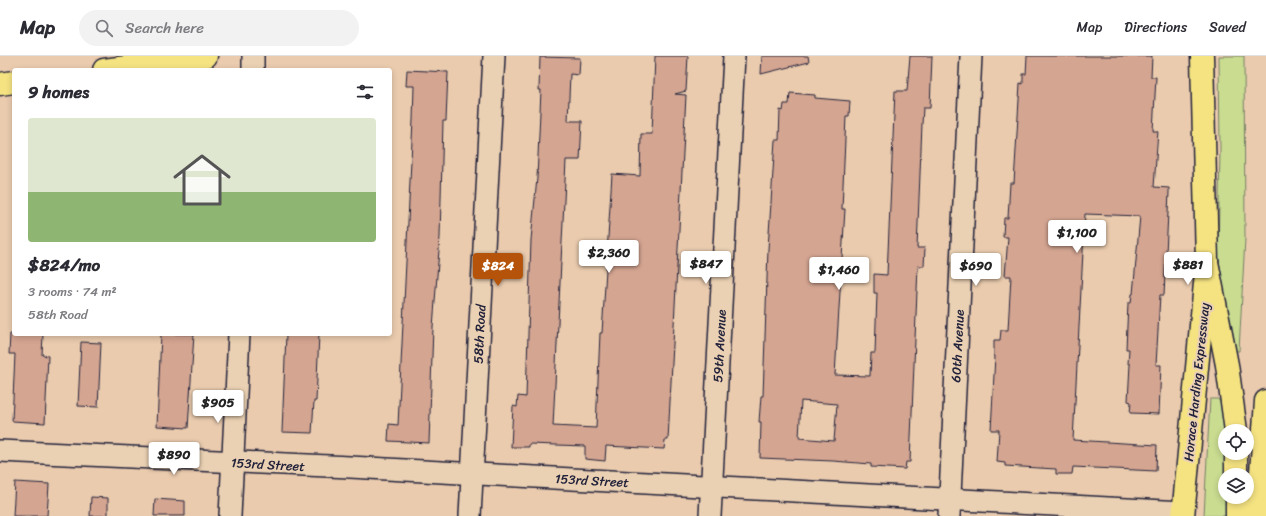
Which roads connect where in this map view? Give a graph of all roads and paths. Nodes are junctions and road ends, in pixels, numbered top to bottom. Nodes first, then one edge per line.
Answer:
1 (206, 56) edge
2 (253, 56) edge
3 (494, 56) edge
4 (734, 56) edge
5 (971, 56) edge
6 (1202, 56) edge
7 (119, 68) edge
8 (252, 68) edge
9 (12, 82) edge
10 (0, 84) edge
11 (1207, 262) junction
12 (239, 336) edge
13 (1266, 401) edge
14 (1235, 424) edge
15 (0, 451) edge
16 (233, 462) junction
17 (472, 474) junction
18 (712, 487) junction
19 (1237, 504) edge
20 (949, 508) edge
21 (1183, 514) edge
22 (230, 516) edge
23 (470, 516) edge
24 (710, 516) edge
25 (1237, 516) edge
26 (1258, 516) edge

1 - 7 main road
2 - 8 street
3 - 17 street, 58th Road
4 - 18 street, 59th Avenue
5 - 20 street, 60th Avenue
6 - 11 main road, Horace Harding Expressway
9 - 10 main road
11 - 14 main road
11 - 21 main road, Horace Harding Expressway
12 - 16 street
13 - 26 main road
15 - 16 street, 153rd Street
16 - 17 street, 153rd Street
16 - 22 street
17 - 18 street, 153rd Street
17 - 23 street, 58th Road
18 - 20 street, 153rd Street
18 - 24 street, 59th Avenue
19 - 25 main road
20 - 21 street, 153rd Street

